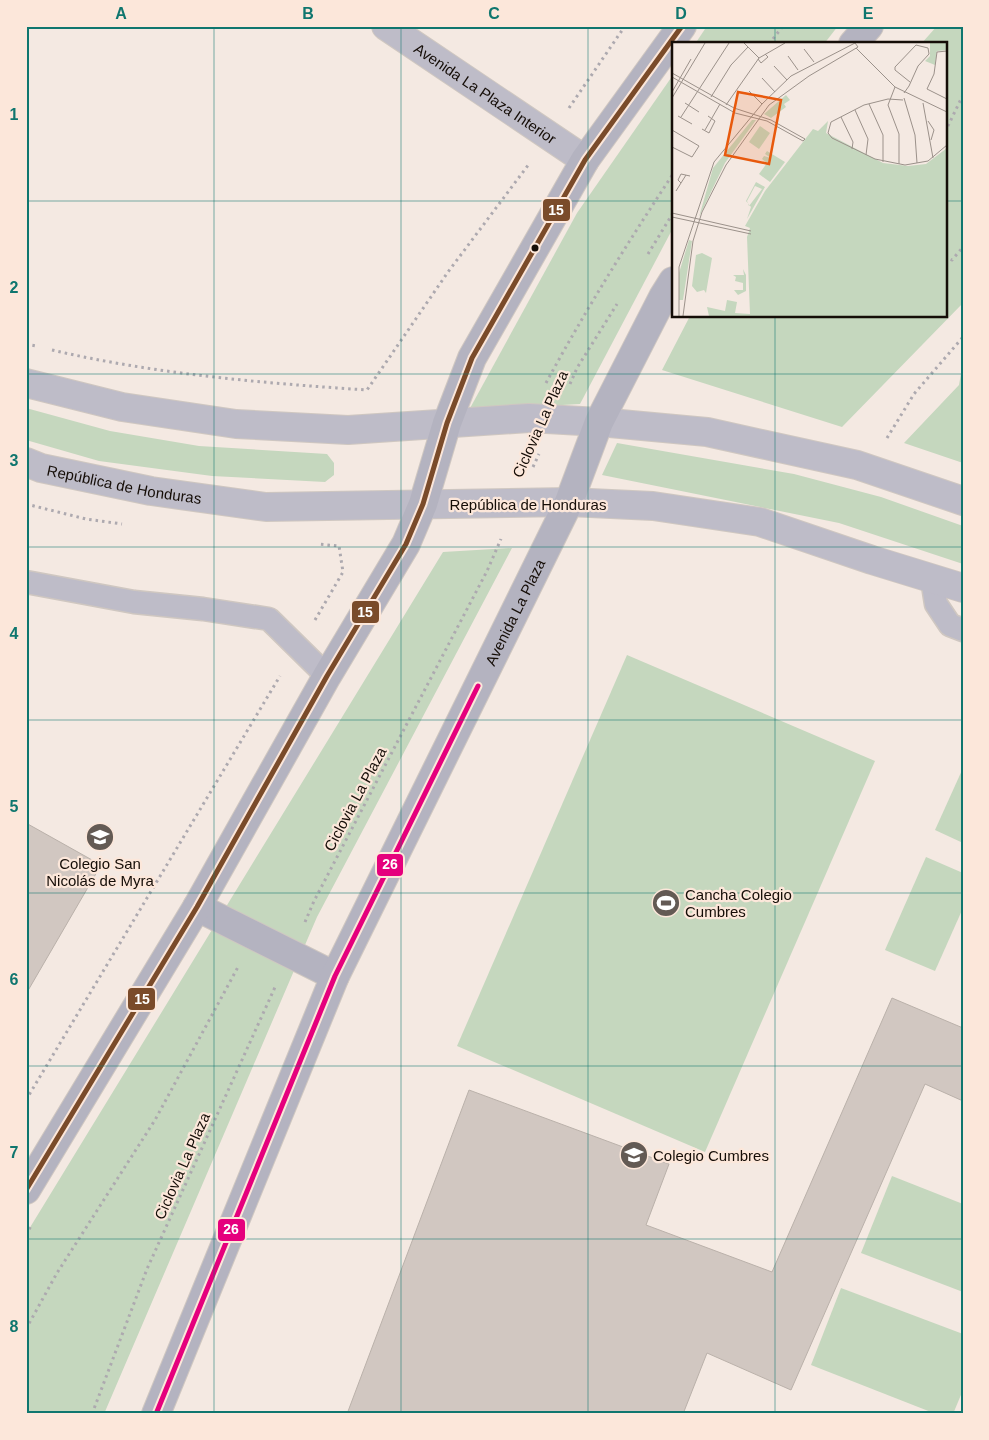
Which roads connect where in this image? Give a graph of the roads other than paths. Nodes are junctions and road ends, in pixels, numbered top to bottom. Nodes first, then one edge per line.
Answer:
1 (386, 26) edge
2 (682, 26) edge
3 (868, 26) edge
4 (855, 42) edge
5 (585, 160) junction
6 (672, 283) edge
7 (26, 383) edge
8 (599, 422) junction
9 (446, 423) junction
10 (26, 462) edge
11 (963, 501) edge
12 (569, 502) junction
13 (423, 504) junction
14 (932, 579) junction
15 (26, 582) edge
16 (963, 588) edge
17 (963, 630) edge
18 (327, 676) junction
19 (197, 907) junction
20 (335, 976) junction
21 (26, 1190) edge
22 (156, 1414) edge

1 - 5 street, Avenida La Plaza Interior
2 - 5 main road
3 - 4 main road
5 - 9 main road
6 - 8 main road, Avenida La Plaza
7 - 9 street
8 - 9 street
8 - 11 street
8 - 12 main road, Avenida La Plaza
9 - 13 main road
10 - 13 street, República de Honduras
12 - 13 street, República de Honduras
12 - 14 street, República de Honduras
12 - 20 main road, Avenida La Plaza
13 - 18 main road
14 - 16 street, República de Honduras
14 - 17 lane
15 - 18 lane
18 - 19 main road
19 - 20 main road
19 - 21 main road
20 - 22 main road, Avenida La Plaza

